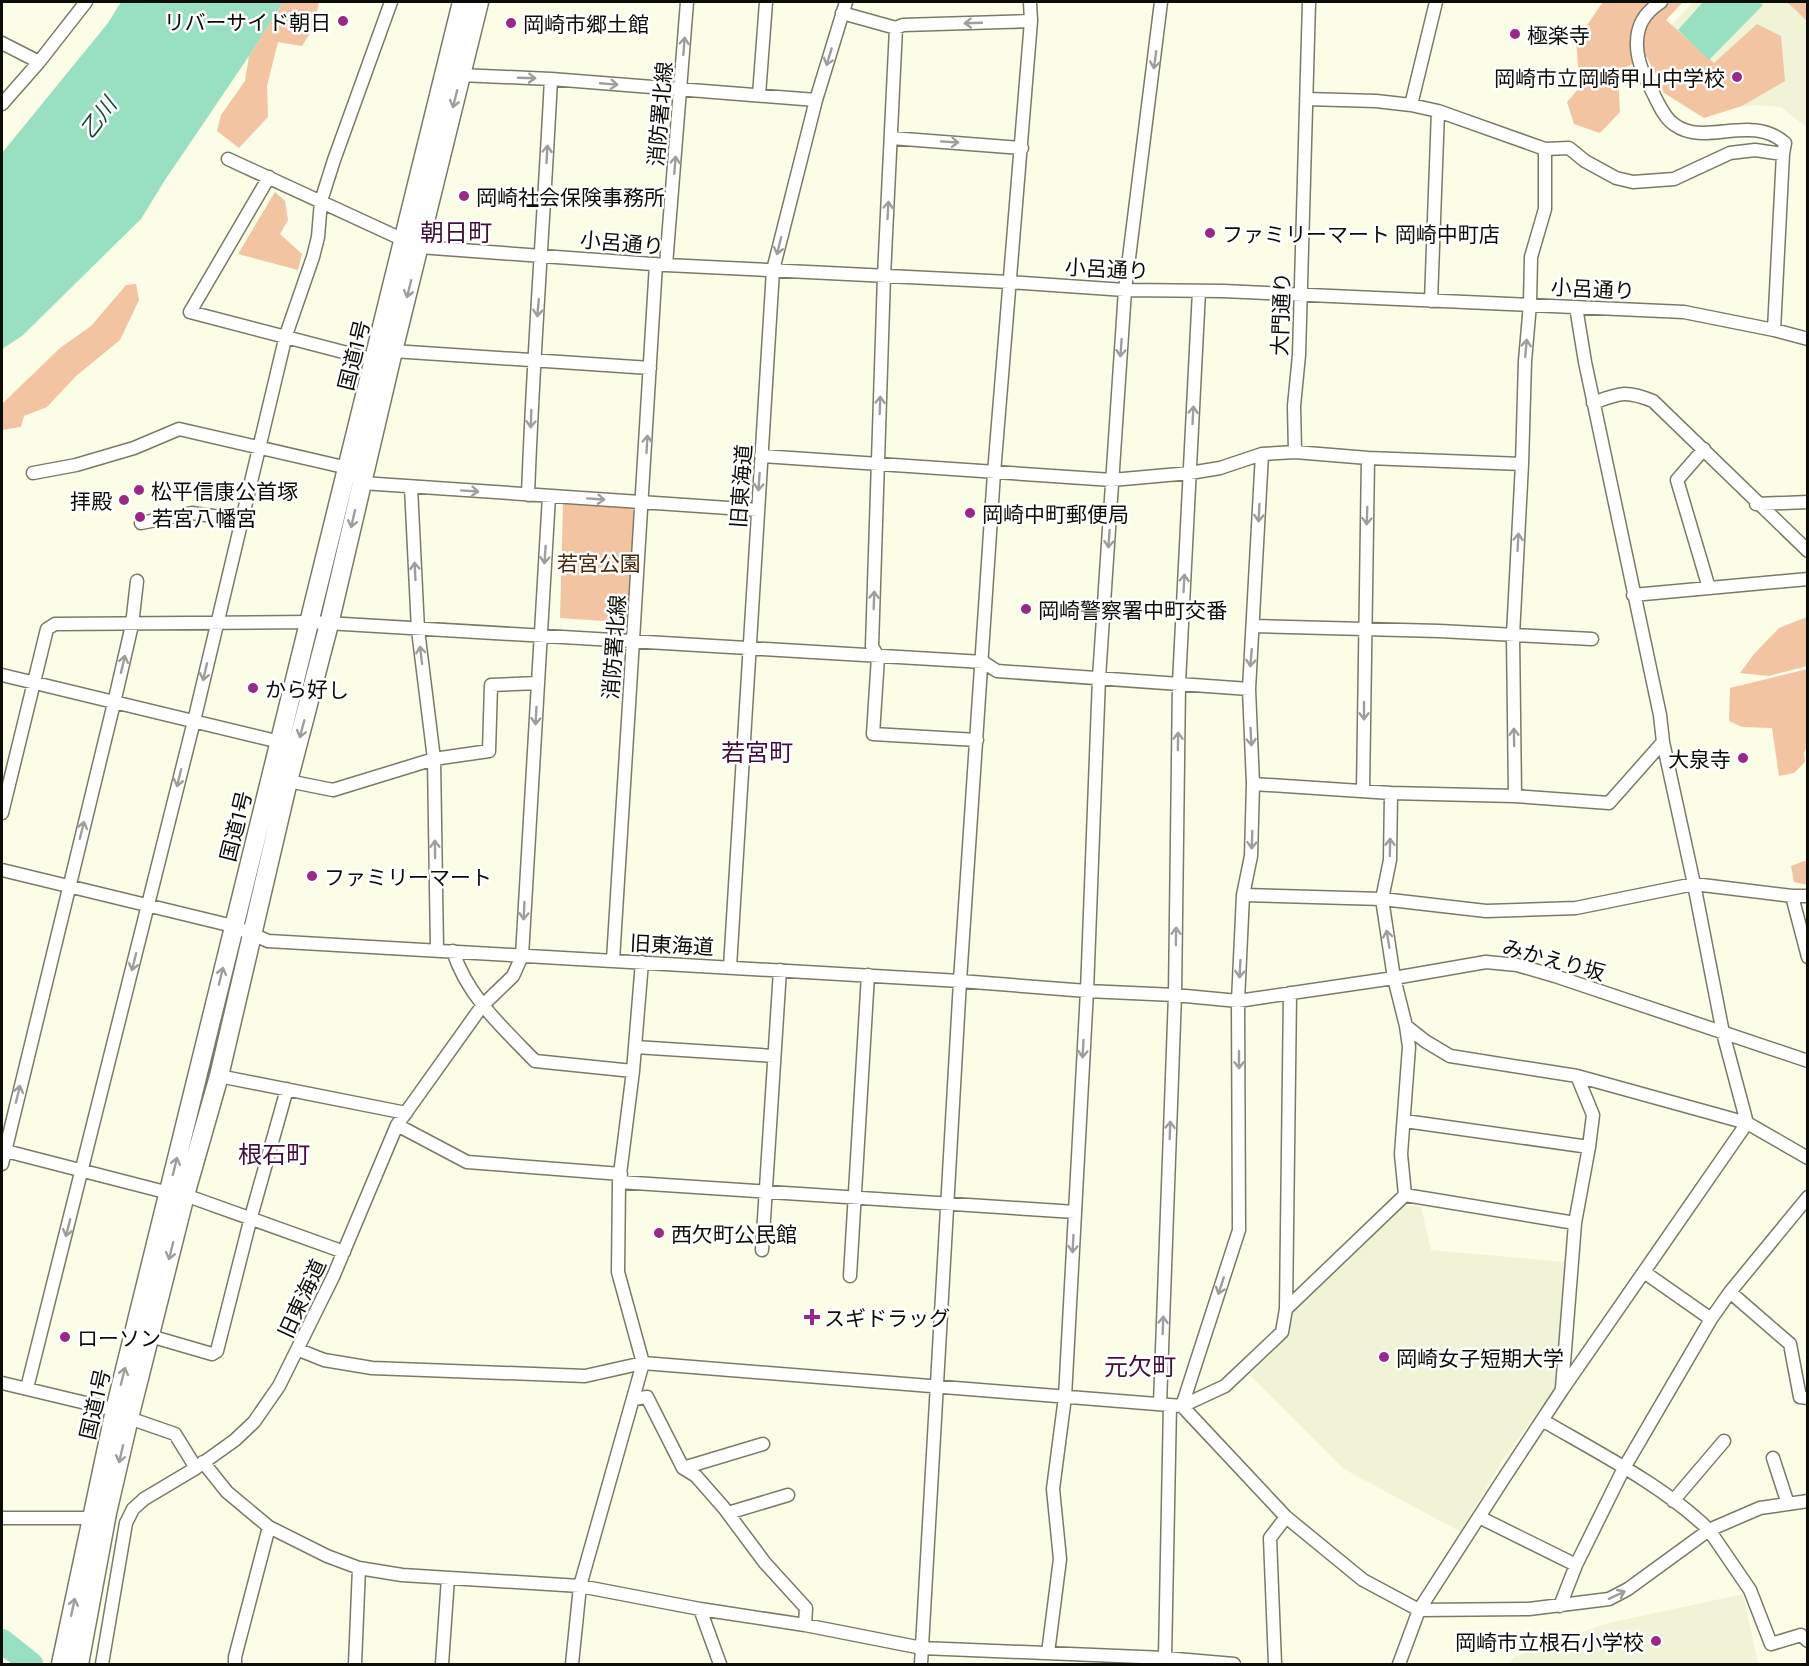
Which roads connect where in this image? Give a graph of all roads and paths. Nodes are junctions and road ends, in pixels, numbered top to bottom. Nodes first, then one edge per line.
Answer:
1 (86, 2) edge
2 (391, 2) edge
3 (462, 2) edge
4 (479, 2) edge
5 (687, 2) edge
6 (766, 2) edge
7 (1030, 2) edge
8 (1161, 2) edge
9 (1309, 2) edge
10 (1436, 2) edge
11 (1661, 2) edge
12 (844, 7) edge
13 (1031, 21) junction
14 (896, 28) junction
15 (2, 43) edge
16 (39, 62) junction
17 (460, 75) junction
18 (551, 79) junction
19 (681, 90) junction
20 (759, 95) junction
21 (1306, 99) junction
22 (816, 100) junction
23 (2, 104) edge
24 (1411, 105) junction
25 (1438, 111) junction
26 (891, 138) junction
27 (1022, 147) junction
28 (1545, 149) junction
29 (1783, 154) junction
30 (228, 159) dead end
31 (269, 177) junction
32 (321, 201) junction
33 (412, 243) junction
34 (542, 255) junction
35 (661, 265) junction
36 (773, 270) junction
37 (884, 276) junction
38 (1009, 282) junction
39 (1125, 290) junction
40 (1199, 291) junction
41 (1300, 294) junction
42 (1431, 301) junction
43 (1530, 304) junction
44 (1576, 307) junction
45 (1774, 330) junction
46 (286, 336) junction
47 (1808, 339) edge
48 (393, 351) junction
49 (374, 360) junction
50 (533, 361) junction
51 (651, 368) junction
52 (1593, 402) junction
53 (259, 447) junction
54 (1704, 449) junction
55 (1295, 452) junction
56 (1262, 454) junction
57 (761, 456) junction
58 (1368, 458) junction
59 (1522, 464) junction
60 (878, 465) junction
61 (348, 468) junction
62 (33, 473) dead end
63 (994, 473) junction
64 (1190, 473) junction
65 (1113, 480) junction
66 (362, 483) junction
67 (411, 487) junction
68 (528, 495) junction
69 (549, 496) junction
70 (644, 502) junction
71 (1808, 502) edge
72 (1756, 504) junction
73 (758, 510) junction
74 (241, 520) junction
75 (141, 523) dead end
76 (1808, 551) edge
77 (1808, 579) edge
78 (137, 581) dead end
79 (1709, 588) junction
80 (1633, 595) junction
81 (310, 622) junction
82 (216, 623) junction
83 (330, 624) junction
84 (132, 625) junction
85 (1254, 626) junction
86 (418, 630) junction
87 (1364, 630) junction
88 (1513, 635) junction
89 (540, 637) junction
90 (1593, 639) dead end
91 (632, 642) junction
92 (750, 648) junction
93 (878, 657) junction
94 (982, 662) junction
95 (2, 675) edge
96 (1099, 678) junction
97 (35, 682) junction
98 (538, 683) junction
99 (1179, 683) junction
100 (1249, 689) junction
101 (114, 703) junction
102 (194, 722) junction
103 (977, 740) junction
104 (280, 742) junction
105 (1663, 742) junction
106 (434, 759) junction
107 (288, 781) junction
108 (1253, 784) junction
109 (1363, 790) junction
110 (1391, 793) junction
111 (1515, 796) junction
112 (2, 813) edge
113 (2, 870) edge
114 (1694, 884) junction
115 (68, 887) junction
116 (1243, 896) junction
117 (1791, 896) junction
118 (1808, 896) edge
119 (1382, 899) junction
120 (148, 905) junction
121 (233, 927) junction
122 (252, 934) junction
123 (437, 950) junction
124 (453, 951) junction
125 (522, 956) junction
126 (1808, 957) edge
127 (613, 960) junction
128 (642, 962) junction
129 (730, 967) junction
130 (780, 970) junction
131 (868, 975) junction
132 (1394, 978) junction
133 (960, 981) junction
134 (1087, 991) junction
135 (1290, 993) junction
136 (1175, 995) junction
137 (1239, 1001) junction
138 (482, 1006) junction
139 (1406, 1026) junction
140 (1723, 1033) junction
141 (635, 1047) junction
142 (774, 1056) junction
143 (1808, 1061) edge
144 (633, 1071) junction
145 (219, 1076) junction
146 (1577, 1077) junction
147 (287, 1089) junction
148 (406, 1113) junction
149 (1405, 1121) junction
150 (1747, 1123) junction
151 (397, 1125) junction
152 (1589, 1147) junction
153 (3, 1155) edge
154 (1808, 1158) edge
155 (82, 1171) junction
156 (620, 1178) junction
157 (766, 1193) junction
158 (177, 1194) junction
159 (1405, 1195) junction
160 (1808, 1197) edge
161 (855, 1199) junction
162 (947, 1203) junction
163 (1075, 1212) junction
164 (251, 1217) junction
165 (1575, 1223) junction
166 (762, 1250) dead end
167 (344, 1252) junction
168 (1644, 1272) junction
169 (850, 1276) dead end
170 (1730, 1292) junction
171 (1286, 1309) junction
172 (1711, 1320) junction
173 (150, 1336) junction
174 (299, 1350) junction
175 (643, 1364) junction
176 (2, 1383) edge
177 (27, 1388) junction
178 (938, 1388) junction
179 (1562, 1390) junction
180 (1065, 1397) junction
181 (1808, 1398) edge
182 (633, 1399) junction
183 (1171, 1405) junction
184 (122, 1414) junction
185 (1542, 1420) junction
186 (1724, 1441) dead end
187 (764, 1444) dead end
188 (1773, 1458) dead end
189 (200, 1465) junction
190 (683, 1468) junction
191 (1624, 1468) junction
192 (788, 1495) dead end
193 (1673, 1501) junction
194 (1808, 1501) edge
195 (1788, 1504) junction
196 (728, 1513) junction
197 (1286, 1517) junction
198 (1479, 1517) junction
199 (2, 1518) edge
200 (91, 1518) junction
201 (268, 1527) junction
202 (1709, 1530) junction
203 (1576, 1565) junction
204 (359, 1568) junction
205 (448, 1578) junction
206 (580, 1586) junction
207 (1560, 1606) junction
208 (700, 1610) junction
209 (1419, 1610) junction
210 (805, 1625) junction
211 (1808, 1641) edge
212 (922, 1648) junction
213 (1048, 1653) junction
214 (1165, 1658) junction
215 (1097, 1660) edge
216 (61, 1665) edge
217 (79, 1665) edge
218 (102, 1665) edge
219 (235, 1665) edge
220 (355, 1665) edge
221 (442, 1665) edge
222 (572, 1665) edge
223 (720, 1665) edge
224 (921, 1665) edge
225 (1234, 1665) edge
226 (1275, 1665) edge
227 (1399, 1665) edge

1 - 16 street
2 - 32 street
3 - 33 highway, 国道1号
4 - 17 highway, 国道1号
19 -> 5 street, 消防署北線
6 - 20 street
7 - 13 street
8 -> 39 street
9 - 21 street, 大門通り
10 - 24 street
11 - 29 street
12 - 14 street
12 -> 22 street, 旧東海道
13 -> 14 street
13 - 27 street
14 - 26 street
15 - 16 street
16 - 23 street
17 -> 18 street
17 -> 33 highway, 国道1号
18 -> 19 street
34 -> 18 street
19 - 20 street
35 -> 19 street, 消防署北線
20 - 22 street
21 - 24 street
21 - 41 street, 大門通り
22 -> 36 street, 旧東海道
24 - 25 street
25 - 28 street
25 - 42 street
26 -> 27 street
37 -> 26 street
27 - 38 street
28 - 29 street
28 - 43 street
29 - 45 street
30 - 31 street
31 - 32 street
31 - 46 street
32 - 33 street
32 - 46 street
33 - 34 street, 小呂通り
33 -> 48 highway, 国道1号
33 - 49 highway, 国道1号
34 - 35 street, 小呂通り
34 -> 50 street
35 - 36 street, 小呂通り
35 - 51 street, 消防署北線
36 - 37 street, 小呂通り
36 - 57 street, 旧東海道
37 - 38 street, 小呂通り
60 -> 37 street
38 - 39 street, 小呂通り
38 - 63 street
39 - 40 street, 小呂通り
39 -> 65 street
40 - 41 street, 小呂通り
64 -> 40 street
41 - 42 street, 小呂通り
41 - 55 street, 大門通り
42 - 43 street, 小呂通り
43 - 44 street, 小呂通り
59 -> 43 street
44 - 45 street, 小呂通り
44 - 52 street
45 - 47 street, 小呂通り
46 - 49 street
46 - 53 street
48 - 50 street
48 - 66 highway, 国道1号
49 - 61 highway, 国道1号
50 - 51 street
50 -> 68 street
70 -> 51 street, 消防署北線
52 - 54 street
52 - 80 street
53 - 61 street
53 - 62 street
53 - 74 street
54 - 72 street
54 - 79 street
55 - 56 street
55 - 58 street
56 - 64 street
56 -> 85 street
57 - 60 street
57 -> 73 street, 旧東海道
58 - 59 street
58 -> 87 street
88 -> 59 street
60 - 63 street
93 -> 60 street
61 - 81 highway, 国道1号
63 - 65 street
63 - 94 street
64 - 65 street
99 -> 64 street
65 -> 96 street
66 - 67 street
66 -> 83 highway, 国道1号
67 -> 68 street
86 -> 67 street
68 - 69 street
69 -> 70 street
69 -> 89 street
70 - 73 street
70 - 91 street, 消防署北線
71 - 72 street
72 - 76 street
73 - 92 street, 旧東海道
74 - 75 street
74 - 82 street
77 - 79 street
78 - 84 street
79 - 80 street
80 - 105 street
81 - 82 street
81 - 83 street
81 - 104 highway, 国道1号
82 - 84 street
82 -> 102 street
83 - 86 street
83 -> 107 highway, 国道1号
84 - 97 street
101 -> 84 street
85 - 87 street
85 -> 100 street
86 - 89 street
106 -> 86 street
87 - 88 street
87 -> 109 street
88 - 90 street
111 -> 88 street
89 - 91 street
89 - 98 street
91 - 92 street
91 - 127 street, 消防署北線
92 - 93 street
92 - 129 street, 旧東海道
93 - 94 street
93 - 103 street
94 - 96 street
94 - 103 street
95 - 97 street
96 - 99 street
96 - 134 street
97 - 101 street
97 - 112 street
98 - 106 street
98 -> 125 street
99 - 100 street
136 -> 99 street
100 -> 108 street
101 - 102 street
115 -> 101 street
102 - 104 street
102 -> 120 street
103 - 133 street
104 - 121 highway, 国道1号
105 - 111 street
105 - 114 street
106 - 107 street
123 -> 106 street
107 - 122 highway, 国道1号
108 - 109 street
108 -> 116 street
109 - 110 street
110 - 111 street
119 -> 110 street
113 - 115 street
114 - 117 street
114 - 119 street
114 - 140 street
115 - 120 street
153 -> 115 street
116 - 119 street
116 -> 137 street
117 - 118 street
117 - 126 street
132 -> 119 street
120 - 121 street
120 -> 155 street
121 - 122 street
158 -> 121 highway, 国道1号
122 - 123 street
122 - 145 highway, 国道1号
123 - 124 street
124 - 125 street
124 - 138 street
125 - 127 street, 旧東海道
125 - 138 street, 旧東海道
127 - 128 street, 旧東海道
128 - 129 street, 旧東海道
128 - 141 street
129 - 130 street, みかえり坂
130 - 131 street, みかえり坂
130 - 142 street
131 - 133 street, みかえり坂
131 - 161 street
132 - 135 street, みかえり坂
132 - 139 street
132 - 140 street, みかえり坂
133 - 134 street, みかえり坂
133 - 162 street
134 - 136 street, みかえり坂
134 -> 163 street
135 - 137 street, みかえり坂
135 - 171 street
136 - 137 street, みかえり坂
183 -> 136 street
137 -> 183 street
138 - 144 street
138 - 148 street, 旧東海道
139 - 146 street
139 - 149 street
140 - 143 street, みかえり坂
140 - 150 street
141 - 142 street
141 - 144 street
142 - 157 street
144 - 156 street
145 - 147 street
145 - 158 highway, 国道1号
146 - 150 street
146 - 152 street
147 - 148 street
147 - 164 street
148 - 151 street, 旧東海道
149 - 152 street
149 - 159 street
150 - 154 street
150 - 168 street
151 - 156 street
151 - 167 street, 旧東海道
152 - 165 street
153 - 155 street
155 - 158 street
155 -> 177 street
156 - 157 street
156 - 175 street
157 - 161 street
157 - 166 street
158 - 164 street
158 -> 173 highway, 国道1号
184 -> 158 highway, 国道1号
159 - 165 street
159 - 171 street
160 - 170 street
161 - 162 street
161 - 169 street
162 - 163 street
162 - 178 street
163 -> 180 street
164 - 167 street
164 - 173 street
165 - 179 street
167 - 174 street, 旧東海道
168 - 172 street
168 - 179 street
170 - 172 street
170 - 181 street
171 - 183 street
172 - 191 street
173 - 184 highway, 国道1号
174 - 175 street
174 - 189 street, 旧東海道
175 - 178 street
175 - 182 street
176 - 177 street
177 - 184 street
178 - 180 street
178 - 212 street
179 - 185 street
180 - 183 street
180 - 213 street
182 - 190 street
182 - 206 street
183 - 197 street
183 - 214 street
184 - 189 street
184 - 200 highway, 国道1号
184 -> 217 highway, 国道1号
185 - 191 street
185 - 198 street
186 - 193 street
187 - 190 street
188 - 195 street
189 - 201 street
189 - 218 street, 旧東海道
190 - 196 street
191 - 193 street
191 - 203 street
192 - 196 street
193 - 202 street
194 - 195 street
195 - 202 street
196 - 210 street
197 - 209 street
197 - 226 street
198 - 203 street
198 - 209 street
199 - 200 street
216 -> 200 highway, 国道1号
201 - 204 street
201 - 219 street
207 -> 202 street
202 - 211 street
203 - 207 street
204 - 205 street
204 - 220 street
205 - 206 street
205 - 221 street
206 - 208 street
206 - 222 street
207 - 209 street
208 - 210 street
208 - 223 street
209 - 227 street
210 - 212 street
212 - 213 street
212 - 224 street
213 - 215 street
214 - 215 street
214 - 225 street

